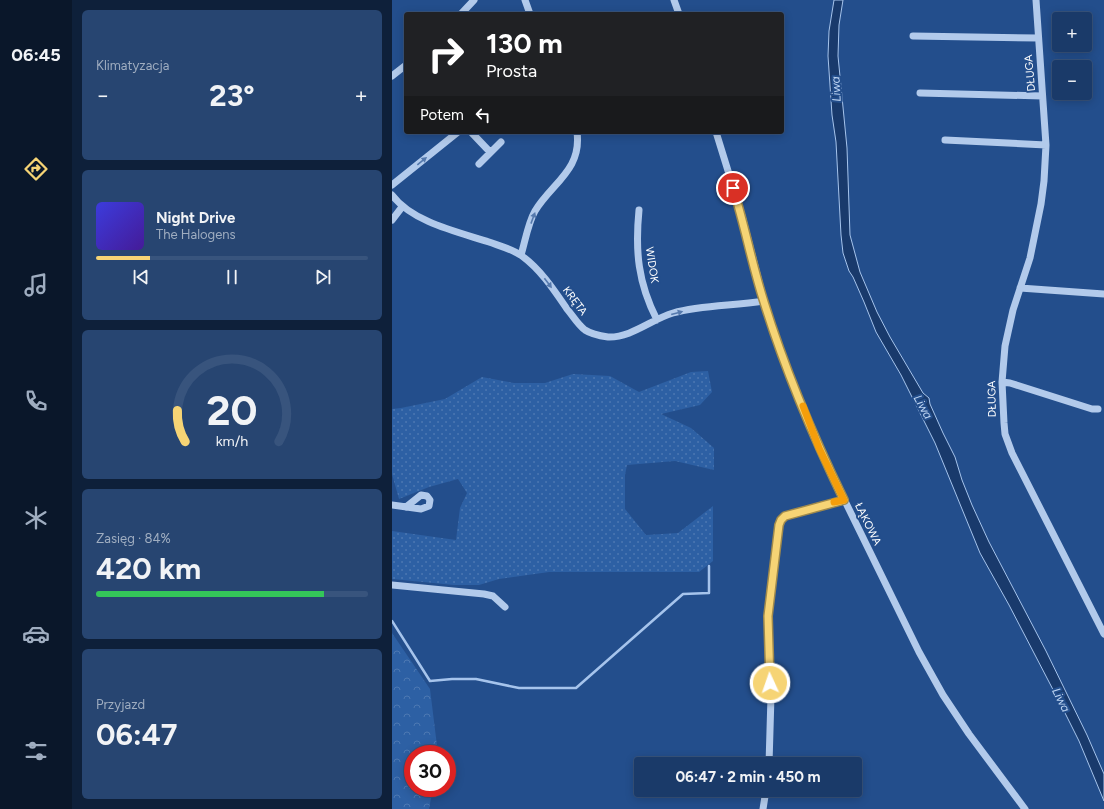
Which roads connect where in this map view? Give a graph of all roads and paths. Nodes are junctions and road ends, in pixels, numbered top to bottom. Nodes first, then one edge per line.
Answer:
1 (474, 0) edge
2 (525, 0) edge
3 (674, 0) edge
4 (1036, 0) edge
5 (463, 12) edge
6 (529, 12) edge
7 (678, 12) edge
8 (913, 36) dead end
9 (1038, 38) junction
10 (404, 67) edge
11 (392, 76) edge
12 (920, 93) dead end
13 (1042, 96) junction
14 (456, 134) edge
15 (473, 134) edge
16 (577, 134) edge
17 (717, 134) edge
18 (945, 140) dead end
19 (501, 142) dead end
20 (1046, 145) junction
21 (490, 152) junction
22 (479, 164) dead end
23 (392, 185) edge
24 (392, 195) edge
25 (402, 207) junction
26 (639, 210) dead end
27 (392, 220) edge
28 (520, 255) junction
29 (1020, 288) junction
30 (1104, 294) edge
31 (764, 301) junction
32 (657, 320) junction
33 (1002, 382) junction
34 (1098, 409) dead end
35 (844, 500) junction
36 (392, 506) edge
37 (406, 507) dead end
38 (392, 585) edge
39 (505, 607) dead end
40 (1104, 634) edge
41 (769, 757) edge
42 (765, 797) edge
43 (763, 809) edge
44 (1025, 809) edge

1 - 5 street
2 - 6 street
3 - 7 street
4 - 9 street, DŁUGA
8 - 9 street
9 - 13 street, DŁUGA
10 - 11 street
12 - 13 street
13 - 20 street, DŁUGA
23 -> 14 street
15 - 21 street
28 -> 16 street
17 - 31 street, ŁĄKOWA
18 - 20 street
19 - 21 street
20 - 29 street, DŁUGA
21 - 22 street
24 - 25 street, KRĘTA
25 - 27 street
25 - 28 street, KRĘTA
26 - 32 street, WIDOK
28 -> 32 street, KRĘTA
29 - 30 street
29 - 33 street, DŁUGA
32 -> 31 street, KRĘTA
31 - 35 street, ŁĄKOWA
33 - 34 street
33 - 40 street, DŁUGA
35 - 41 street
35 - 44 street, ŁĄKOWA
36 - 37 street
38 - 39 street
42 - 43 street

